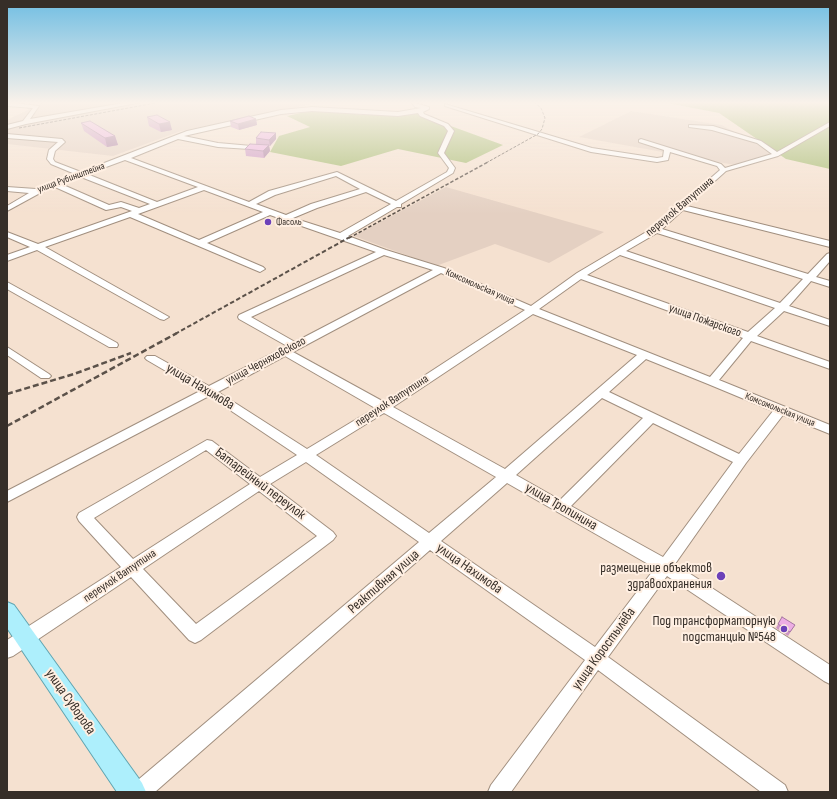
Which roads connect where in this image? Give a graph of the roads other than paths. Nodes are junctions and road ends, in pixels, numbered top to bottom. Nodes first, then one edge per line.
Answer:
1 (50, 139) edge
2 (172, 139) edge
3 (189, 139) edge
4 (447, 139) edge
5 (557, 139) edge
6 (750, 139) edge
7 (803, 139) edge
8 (641, 141) dead end
9 (667, 148) junction
10 (268, 149) edge
11 (776, 155) junction
12 (125, 158) junction
13 (724, 170) junction
14 (82, 175) junction
15 (55, 184) junction
16 (203, 188) junction
17 (7, 189) edge
18 (367, 189) junction
19 (37, 191) junction
20 (155, 204) junction
21 (251, 204) junction
22 (398, 205) junction
23 (681, 207) junction
24 (7, 209) edge
25 (135, 212) junction
26 (270, 212) junction
27 (286, 218) junction
28 (656, 230) junction
29 (7, 234) edge
30 (341, 236) junction
31 (200, 243) junction
32 (830, 244) edge
33 (38, 247) junction
34 (383, 252) junction
35 (619, 252) junction
36 (830, 256) edge
37 (7, 258) edge
38 (826, 268) edge
39 (260, 269) dead end
40 (441, 270) junction
41 (580, 275) junction
42 (809, 277) junction
43 (830, 284) edge
44 (7, 285) edge
45 (782, 307) junction
46 (532, 310) junction
47 (164, 317) dead end
48 (830, 323) edge
49 (749, 337) junction
50 (113, 345) dead end
51 (289, 348) junction
52 (7, 350) edge
53 (645, 354) junction
54 (151, 358) dead end
55 (830, 366) edge
56 (45, 376) dead end
57 (712, 382) junction
58 (209, 391) junction
59 (600, 393) junction
60 (383, 408) junction
61 (780, 410) junction
62 (651, 417) junction
63 (830, 430) edge
64 (306, 454) junction
65 (741, 460) junction
66 (506, 476) junction
67 (260, 484) junction
68 (7, 497) edge
69 (561, 508) junction
70 (430, 542) junction
71 (665, 566) junction
72 (131, 568) junction
73 (7, 611) edge
74 (16, 644) edge
75 (596, 658) junction
76 (830, 675) edge
77 (133, 792) edge
78 (139, 792) edge
79 (498, 792) edge
80 (778, 792) edge

1 - 14 street
2 - 12 street, улица Рубинштейна
3 - 10 street
4 - 22 street
5 - 9 street
6 - 11 street
7 - 11 street, переулок Ватутина
8 - 9 street
9 - 13 street
11 - 13 street, переулок Ватутина
12 - 14 street, улица Рубинштейна
12 - 16 street, Комсомольская улица
13 - 23 street, переулок Ватутина
14 - 15 street, улица Рубинштейна
14 - 20 street
15 - 19 street, улица Рубинштейна
15 - 25 street
16 - 20 street
16 - 21 street, Комсомольская улица
17 - 19 street
18 - 21 street
18 - 22 street
18 - 27 street
19 - 24 street, улица Рубинштейна
20 - 25 street
21 - 26 street, Комсомольская улица
22 - 30 street
23 - 28 street, переулок Ватутина
23 - 32 street
25 - 31 street
25 - 33 street
26 - 27 street, Комсомольская улица
26 - 31 street
27 - 30 street, Комсомольская улица
28 - 35 street, переулок Ватутина
28 - 42 street
29 - 33 street
30 - 34 street, Комсомольская улица
31 - 39 street
33 - 37 street
33 - 47 street
34 - 40 street, Комсомольская улица
34 - 51 street, улица Тропинина
35 - 41 street, переулок Ватутина
35 - 45 street
36 - 38 street
38 - 42 street
40 - 46 street, Комсомольская улица
40 - 51 street, улица Черняховского
41 - 46 street, переулок Ватутина
41 - 49 street, улица Пожарского
42 - 43 street
42 - 45 street
44 - 50 street
45 - 48 street
45 - 49 street
46 - 53 street, Комсомольская улица
46 - 60 street, переулок Ватутина
49 - 55 street, улица Пожарского
49 - 57 street
51 - 58 street, улица Черняховского
51 - 60 street, улица Тропинина
52 - 56 street
53 - 57 street, Комсомольская улица
53 - 59 street, Реактивная улица
54 - 58 street, улица Нахимова
57 - 61 street, Комсомольская улица
58 - 64 street, улица Нахимова
58 - 68 street, улица Черняховского
59 - 62 street
59 - 66 street, Реактивная улица
60 - 64 street, переулок Ватутина
60 - 66 street, улица Тропинина
61 - 63 street, Комсомольская улица
61 - 65 street, улица Коростылёва
62 - 65 street
62 - 69 street
64 - 67 street, переулок Ватутина
64 - 70 street, улица Нахимова
65 - 71 street, улица Коростылёва
66 - 69 street, улица Тропинина
66 - 70 street, Реактивная улица
67 - 72 street, переулок Ватутина
67 - 72 street, Батарейный переулок
67 - 72 street, Батарейный переулок
69 - 71 street, улица Тропинина
70 - 75 street, улица Нахимова
70 - 78 street, Реактивная улица
71 - 75 street, улица Коростылёва
71 - 76 street, улица Тропинина
72 - 74 street, переулок Ватутина
73 - 74 main road, улица Суворова
74 - 77 main road, улица Суворова
75 - 79 street, улица Коростылёва
75 - 80 street, улица Нахимова

